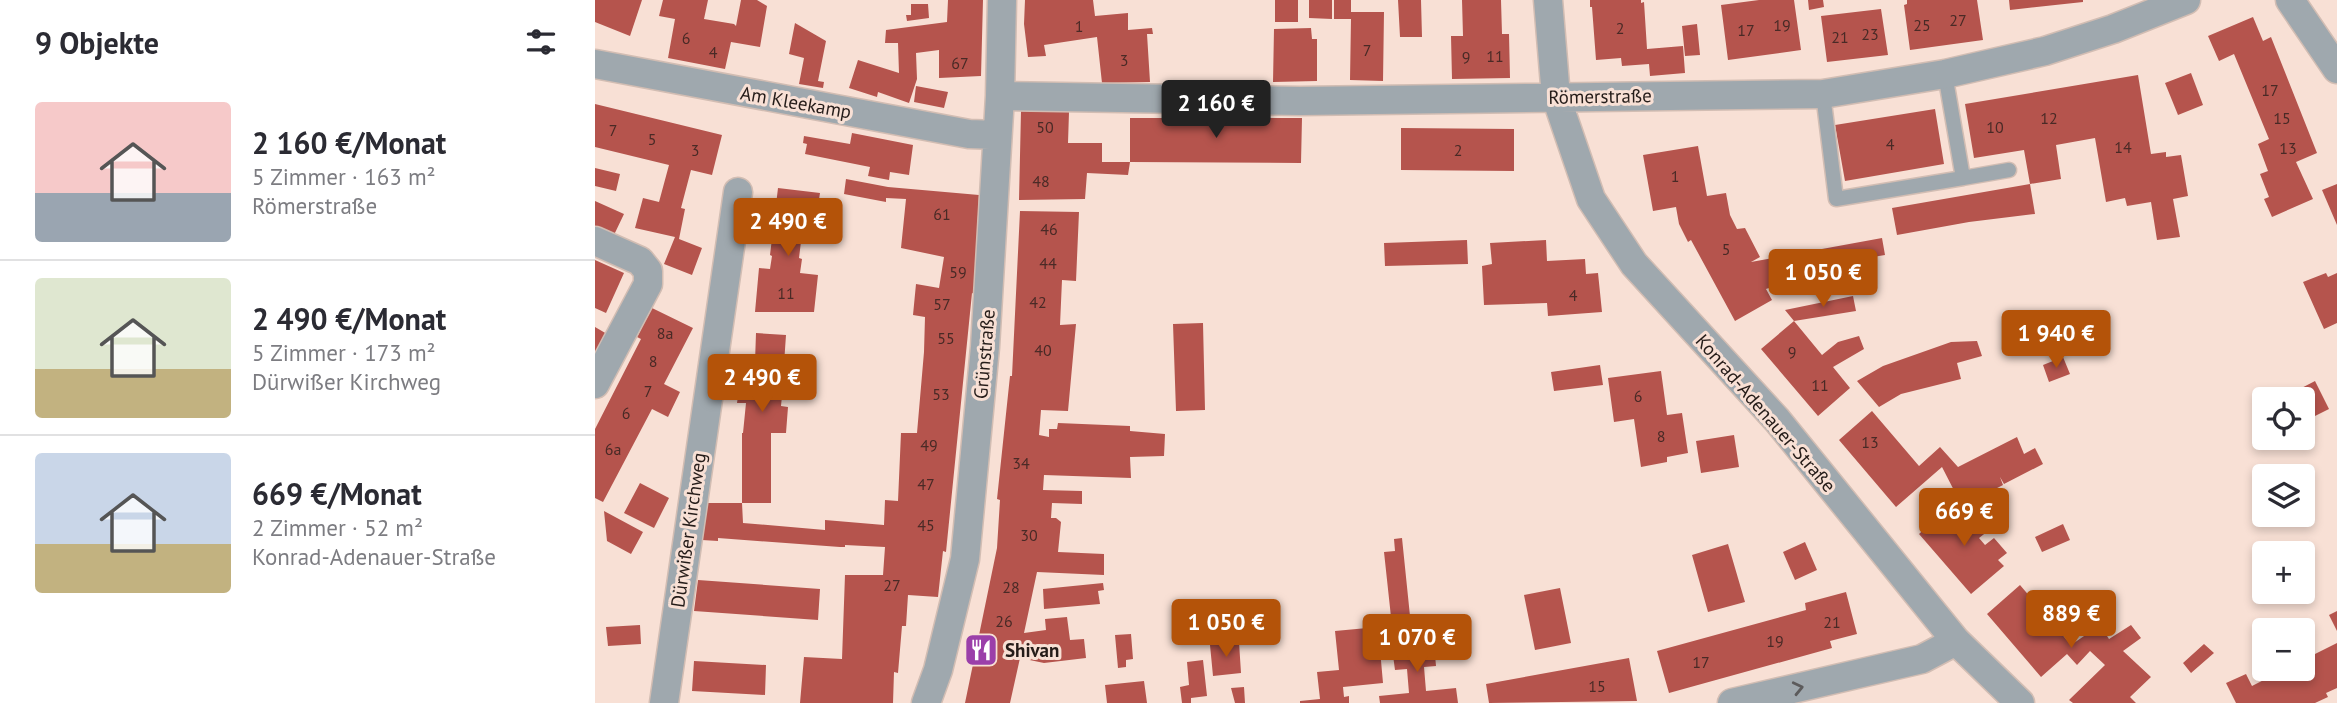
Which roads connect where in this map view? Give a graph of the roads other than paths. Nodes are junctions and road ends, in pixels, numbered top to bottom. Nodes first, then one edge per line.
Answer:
1 (1002, 0) edge
2 (1548, 0) edge
3 (2186, 0) edge
4 (2290, 0) edge
5 (595, 64) edge
6 (2337, 69) edge
7 (1945, 74) junction
8 (1823, 94) junction
9 (1000, 96) junction
10 (1556, 97) junction
11 (997, 135) junction
12 (2009, 170) dead end
13 (1963, 178) junction
14 (738, 191) dead end
15 (595, 241) edge
16 (595, 384) edge
17 (1956, 640) junction
18 (664, 703) edge
19 (926, 703) edge
20 (1732, 703) edge
21 (2020, 703) edge

1 - 9 street, Grünstraße
2 - 10 street, Konrad-Adenauer-Straße
3 - 7 street, Römerstraße
4 - 6 street
5 - 11 street, Am Kleekamp
7 - 8 street, Römerstraße
7 - 13 lane
8 - 10 street, Römerstraße
8 - 13 lane
9 - 10 street, Römerstraße
9 - 11 street, Grünstraße
10 - 17 street, Konrad-Adenauer-Straße
11 - 19 street, Grünstraße
12 - 13 lane
14 - 18 street, Dürwißer Kirchweg
15 - 16 street
20 -> 17 street
17 - 21 street, Konrad-Adenauer-Straße

